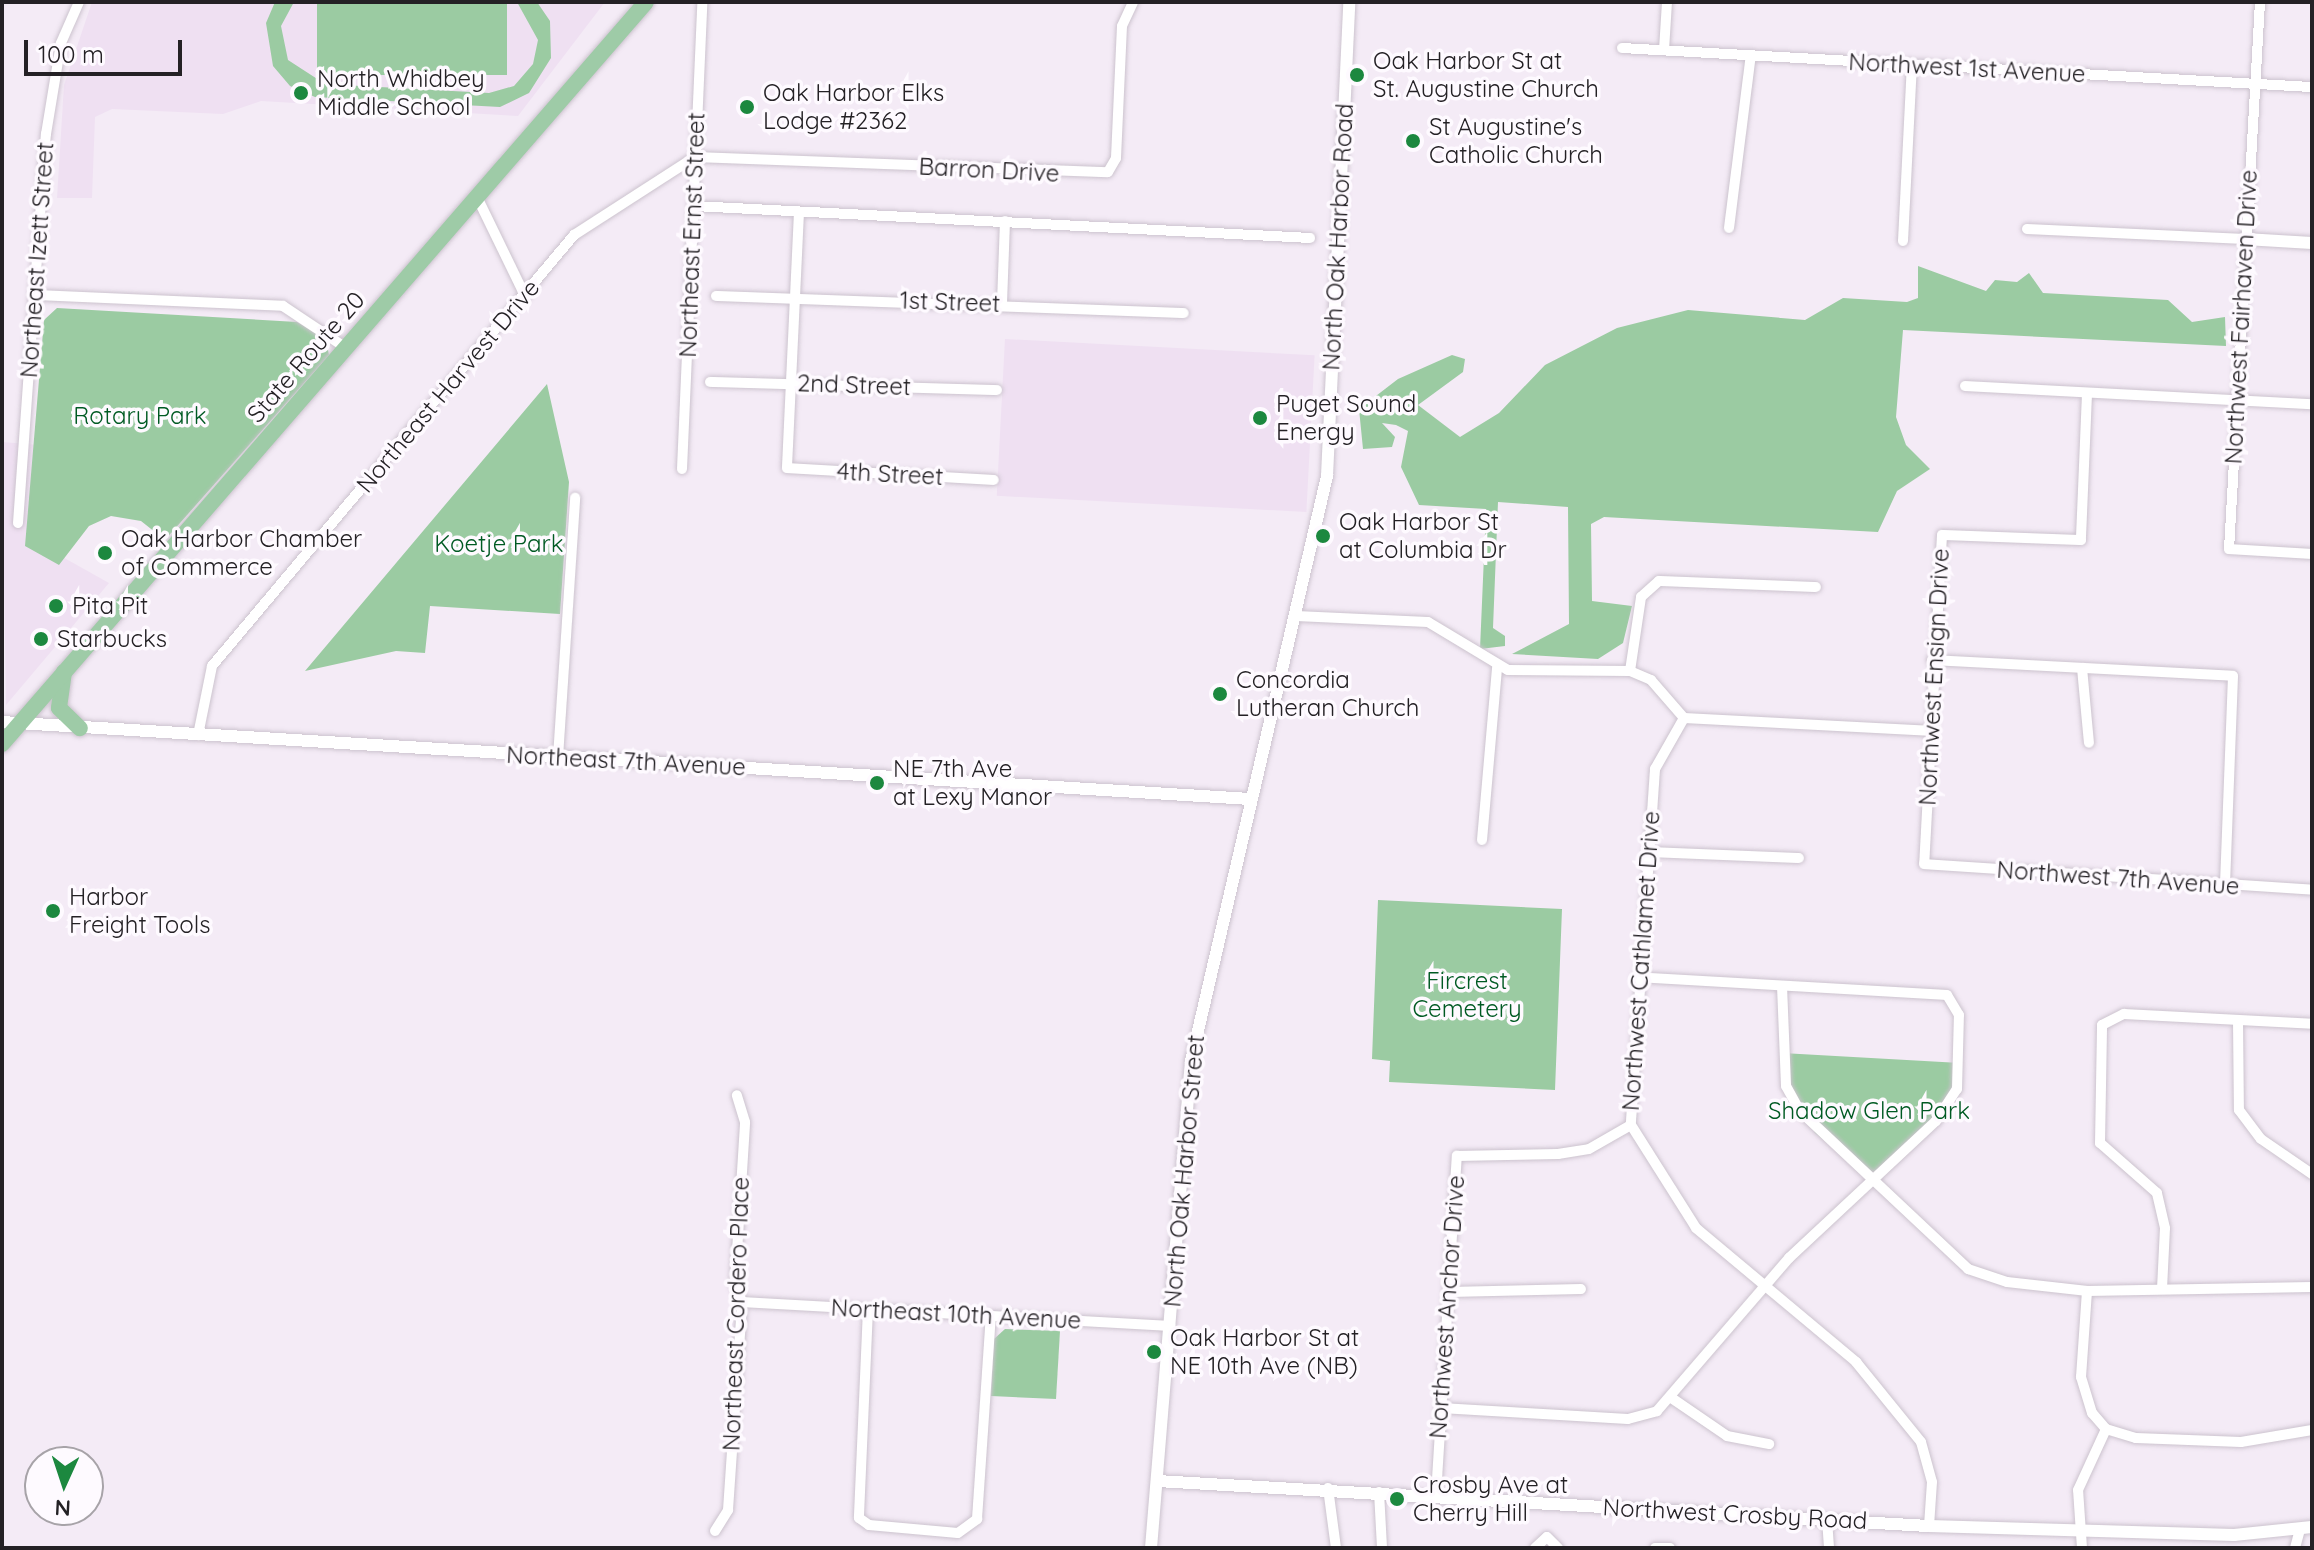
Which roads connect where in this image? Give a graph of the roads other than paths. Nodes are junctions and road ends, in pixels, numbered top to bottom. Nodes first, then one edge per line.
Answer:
1 (79, 2) edge
2 (646, 2) edge
3 (702, 2) edge
4 (1133, 2) edge
5 (1349, 2) edge
6 (1667, 2) edge
7 (2260, 2) edge
8 (1622, 48) dead end
9 (1664, 50) junction
10 (1751, 55) junction
11 (1912, 65) junction
12 (2255, 85) junction
13 (2312, 87) edge
14 (695, 157) junction
15 (478, 199) junction
16 (694, 206) junction
17 (799, 212) junction
18 (1005, 221) junction
19 (1729, 228) dead end
20 (2027, 229) dead end
21 (1310, 238) dead end
22 (2245, 239) junction
23 (1903, 241) dead end
24 (2312, 243) edge
25 (36, 295) junction
26 (525, 296) junction
27 (716, 296) dead end
28 (795, 297) junction
29 (1002, 303) junction
30 (1184, 313) dead end
31 (346, 348) junction
32 (710, 382) dead end
33 (791, 383) junction
34 (1965, 386) dead end
35 (997, 390) dead end
36 (2087, 394) junction
37 (2235, 400) junction
38 (2312, 404) edge
39 (682, 469) dead end
40 (994, 480) dead end
41 (575, 498) dead end
42 (18, 523) dead end
43 (2312, 554) edge
44 (1816, 587) dead end
45 (1296, 616) junction
46 (1932, 660) junction
47 (1497, 668) junction
48 (2082, 668) junction
49 (65, 670) junction
50 (1630, 671) junction
51 (1684, 718) junction
52 (10, 723) edge
53 (80, 728) junction
54 (1929, 731) junction
55 (198, 735) junction
56 (2089, 743) dead end
57 (2, 744) edge
58 (558, 757) junction
59 (1249, 799) junction
60 (1482, 840) dead end
61 (1648, 852) junction
62 (1799, 858) dead end
63 (1924, 864) joint
64 (2225, 886) junction
65 (2312, 890) edge
66 (1638, 977) junction
67 (1782, 986) junction
68 (2238, 1021) junction
69 (2312, 1024) edge
70 (737, 1095) dead end
71 (1631, 1125) junction
72 (2312, 1174) edge
73 (1871, 1178) junction
74 (1764, 1287) junction
75 (2312, 1287) edge
76 (1581, 1289) dead end
77 (2162, 1289) junction
78 (2087, 1291) junction
79 (1449, 1292) junction
80 (742, 1302) junction
81 (868, 1309) junction
82 (991, 1316) junction
83 (1170, 1326) junction
84 (1673, 1399) junction
85 (1441, 1408) junction
86 (2106, 1429) junction
87 (2312, 1430) edge
88 (1769, 1444) dead end
89 (1157, 1481) junction
90 (1328, 1488) junction
91 (1379, 1492) junction
92 (1436, 1496) junction
93 (1827, 1519) junction
94 (1929, 1526) junction
95 (2306, 1528) edge
96 (2079, 1530) junction
97 (715, 1531) dead end
98 (1151, 1548) edge
99 (1336, 1548) edge
100 (1382, 1548) edge
101 (1535, 1548) edge
102 (1558, 1548) edge
103 (1655, 1548) edge
104 (1670, 1548) edge
105 (1829, 1548) edge
106 (2082, 1548) edge
107 (2295, 1548) edge

1 - 25 street, Northeast Izett Street
2 - 15 main road, State Route 20
3 - 14 street, Northeast Ernst Street
4 - 14 street, Barron Drive
5 - 45 street, North Oak Harbor Road
6 - 9 street
7 - 12 street, Northwest Fairhaven Drive
8 - 9 street, Northwest 1st Avenue
9 - 10 street, Northwest 1st Avenue
10 - 11 street, Northwest 1st Avenue
10 - 19 street
11 - 12 street, Northwest 1st Avenue
11 - 23 street
12 - 13 street, Northwest 1st Avenue
12 - 22 street, Northwest Fairhaven Drive
14 - 16 street, Northeast Ernst Street
14 - 26 street, Northeast Harvest Drive
15 - 26 street
15 - 31 main road, State Route 20
16 - 17 street
16 - 39 street, Northeast Ernst Street
17 - 18 street
17 - 28 street
18 - 21 street
18 - 29 street
20 - 22 street
22 - 24 street
22 - 37 street, Northwest Fairhaven Drive
25 - 31 street
25 - 42 street, Northeast Izett Street
26 - 55 street, Northeast Harvest Drive
27 - 28 street, 1st Street
28 - 29 street, 1st Street
28 - 33 street
29 - 30 street, 1st Street
31 - 49 main road, State Route 20
32 - 33 street, 2nd Street
33 - 35 street, 2nd Street
33 - 40 street, 4th Street
34 - 36 street
36 - 37 street
36 - 46 street, Northwest Ensign Drive
37 - 38 street
37 - 43 street, Northwest Fairhaven Drive
41 - 58 street
44 - 50 street
45 - 47 street
45 - 59 street, North Oak Harbor Road
46 - 48 street
46 - 54 street, Northwest Ensign Drive
47 - 50 street
47 - 60 street
48 - 56 street
48 - 64 street
49 - 52 main road, State Route 20
49 - 53 main road
50 - 51 street
51 - 54 street
51 - 61 street, Northwest Cathlamet Drive
52 - 53 street, Northeast 7th Avenue
52 - 57 main road, State Route 20
53 - 55 street, Northeast 7th Avenue
54 - 63 street, Northwest Ensign Drive
55 - 58 street, Northeast 7th Avenue
58 - 59 street, Northeast 7th Avenue
59 - 83 street, North Oak Harbor Street
61 - 62 street
61 - 66 street, Northwest Cathlamet Drive
63 - 64 street, Northwest 7th Avenue
64 - 65 street, Northwest 7th Avenue
66 - 67 street
66 - 71 street, Northwest Cathlamet Drive
67 - 73 street
67 - 73 street
68 - 69 street
68 - 72 street
68 - 77 street
70 - 80 street, Northeast Cordero Place
71 - 74 street, Northwest Cathlamet Drive
71 - 79 street, Northwest Anchor Drive
73 - 74 street
73 - 78 street
74 - 84 street
74 - 94 street, Northwest Cathlamet Drive
75 - 77 street
76 - 79 street
77 - 78 street
78 - 86 street
79 - 85 street, Northwest Anchor Drive
80 - 81 street, Northeast 10th Avenue
80 - 97 street, Northeast Cordero Place
81 - 82 street, Northeast 10th Avenue
81 - 82 street
82 - 83 street, Northeast 10th Avenue
83 - 89 street, North Oak Harbor Street
84 - 85 street
84 - 88 street
85 - 92 street, Northwest Anchor Drive
86 - 87 street
86 - 96 street
89 - 90 street, Northwest Crosby Road
89 - 98 street, North Oak Harbor Street
90 - 91 street, Northwest Crosby Road
90 - 99 street
91 - 92 street, Northwest Crosby Road
91 - 100 street
92 - 93 street, Northwest Crosby Road
93 - 94 street, Northwest Crosby Road
93 - 105 street
94 - 96 street, Northwest Crosby Road
95 - 96 street, Northwest Crosby Road
95 - 107 street
96 - 106 street
101 - 102 street
103 - 104 street

